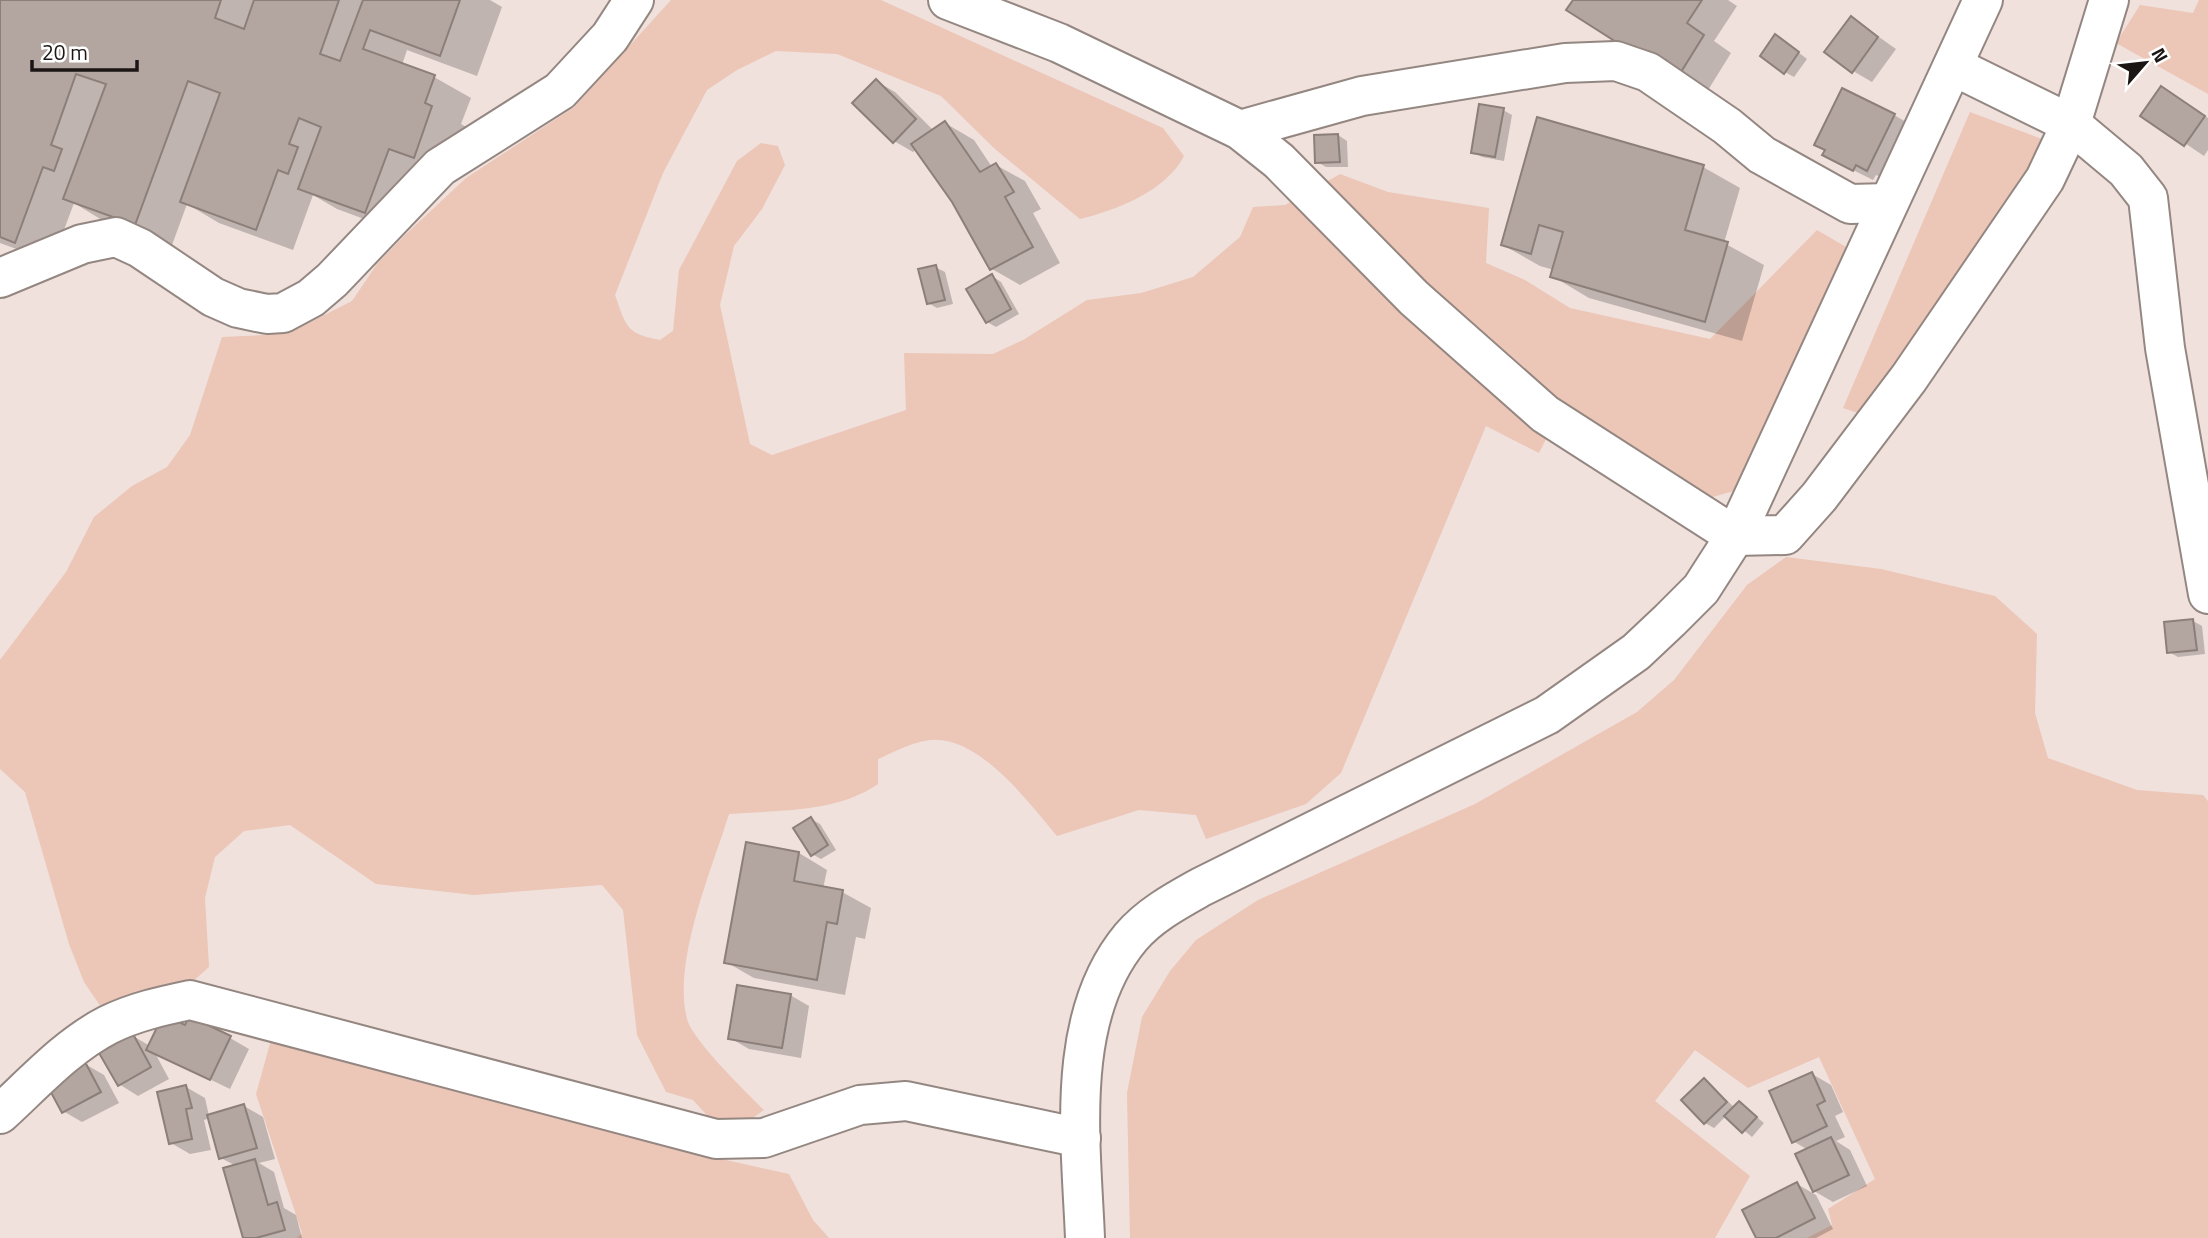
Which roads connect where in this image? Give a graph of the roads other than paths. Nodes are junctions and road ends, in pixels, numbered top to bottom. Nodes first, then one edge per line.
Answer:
1 (634, 0) edge
2 (948, 0) edge
3 (1983, 0) edge
4 (2109, 0) edge
5 (1953, 65) junction
6 (2071, 124) junction
7 (1240, 130) junction
8 (1888, 203) junction
9 (0, 278) edge
10 (1735, 536) junction
11 (2208, 594) edge
12 (0, 1114) edge
13 (1081, 1138) junction
14 (1085, 1238) edge

1 - 9 street
2 - 7 street
3 - 5 street
4 - 6 street
5 - 6 street
5 - 8 street
6 - 10 street
6 - 11 street
7 - 8 street
7 - 10 street
8 - 10 street
10 - 13 street
12 - 13 street
13 - 14 street

